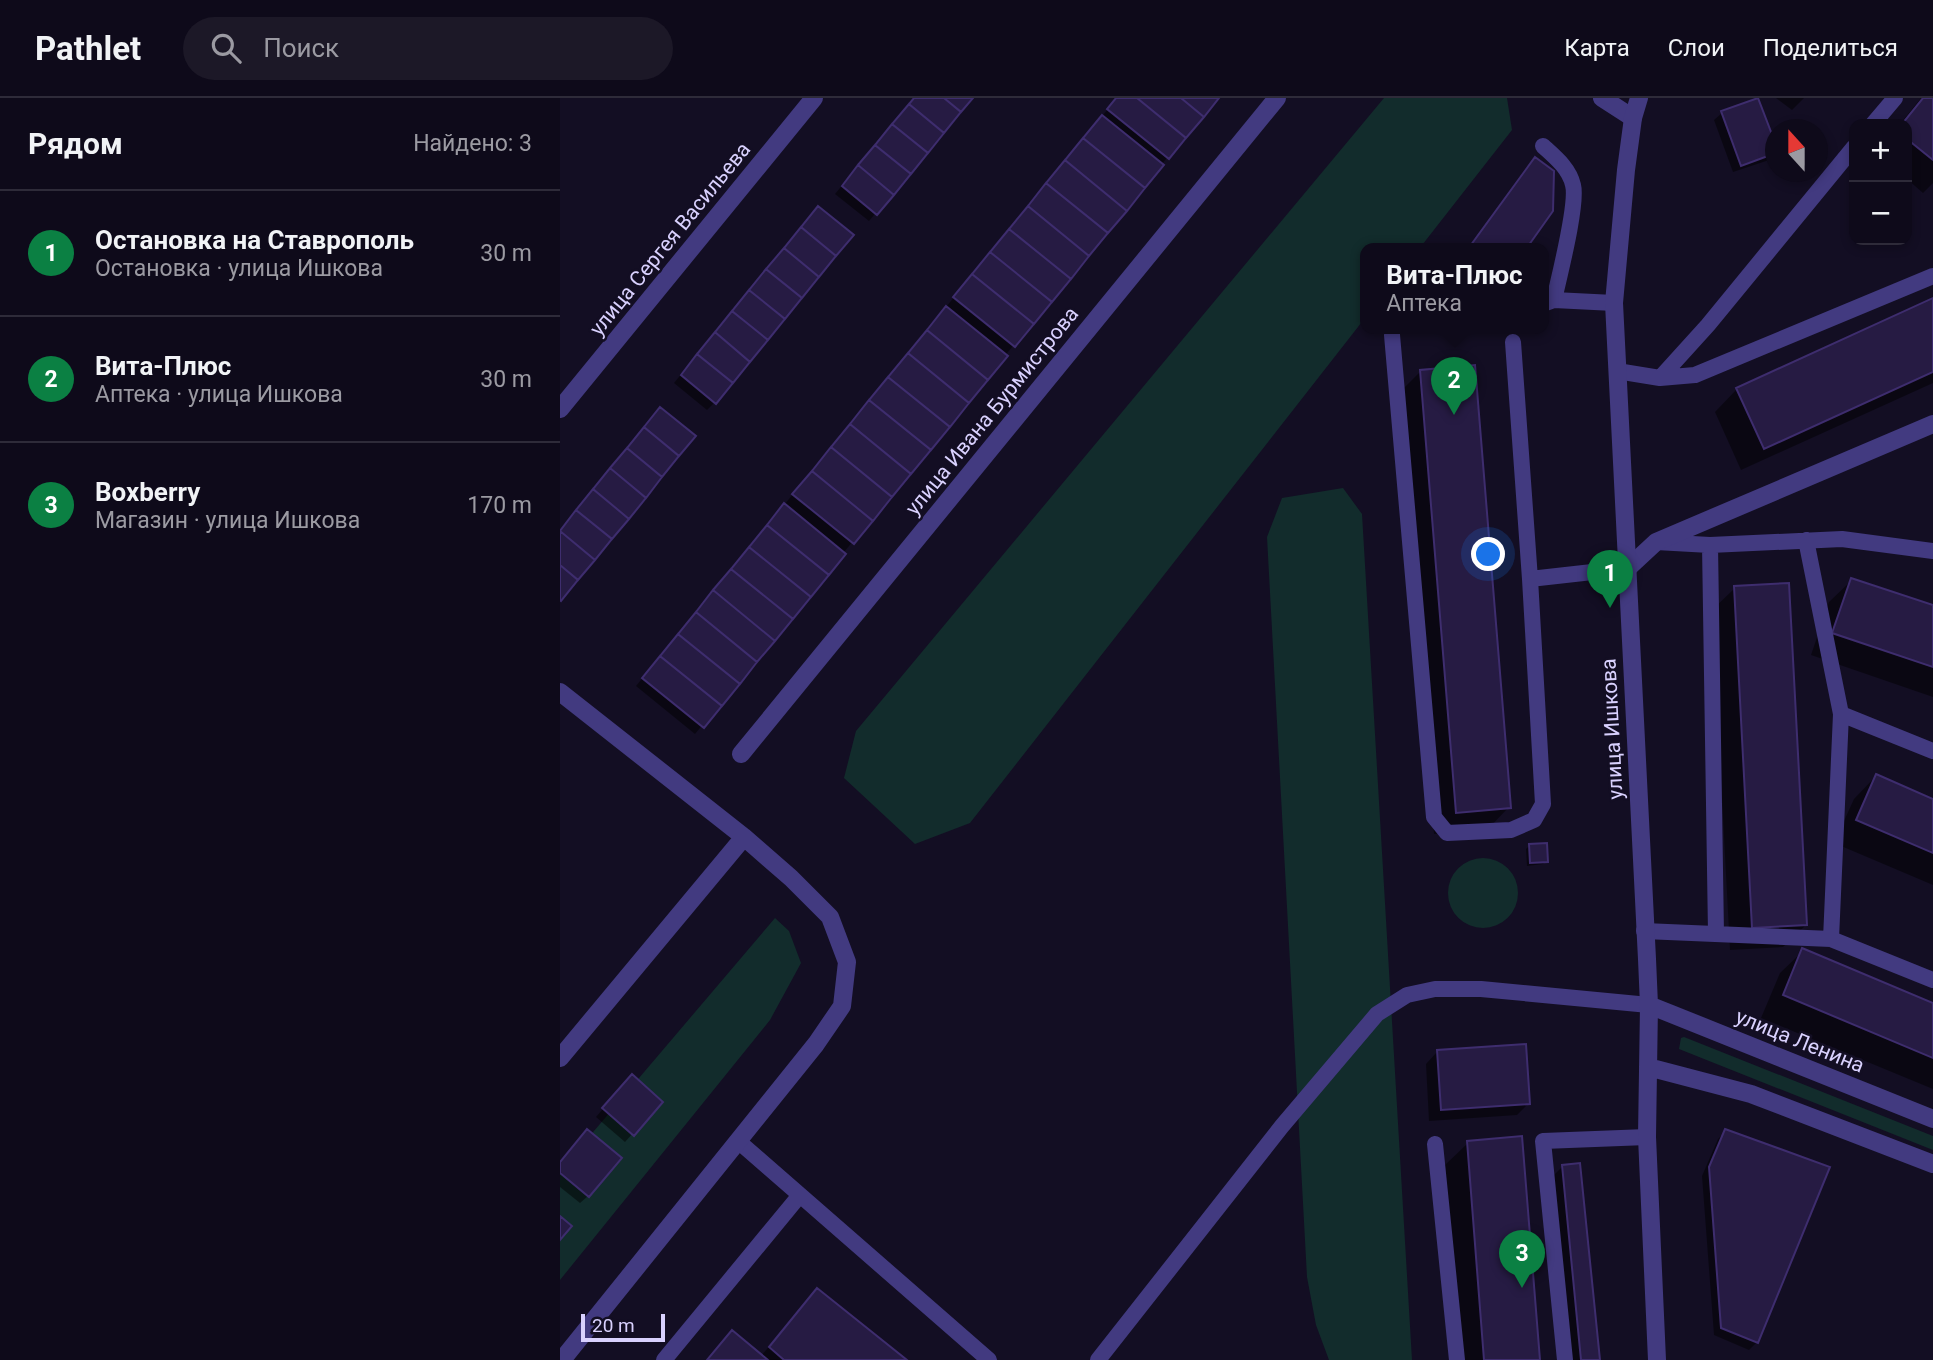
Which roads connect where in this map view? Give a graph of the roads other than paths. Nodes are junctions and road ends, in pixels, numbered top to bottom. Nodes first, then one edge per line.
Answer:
1 (814, 98) edge
2 (1277, 98) edge
3 (1602, 98) edge
4 (1639, 98) edge
5 (1895, 98) edge
6 (1633, 118) junction
7 (1877, 119) edge
8 (1543, 146) dead end
9 (1849, 153) edge
10 (1933, 276) edge
11 (1549, 302) edge
12 (1614, 303) junction
13 (1392, 335) dead end
14 (1513, 342) dead end
15 (1617, 371) junction
16 (1660, 378) junction
17 (560, 409) edge
18 (1933, 425) edge
19 (1806, 540) junction
20 (1656, 542) junction
21 (1710, 545) junction
22 (1933, 551) edge
23 (1628, 568) junction
24 (1530, 579) junction
25 (560, 692) edge
26 (1841, 714) junction
27 (1933, 751) edge
28 (741, 754) dead end
29 (744, 837) junction
30 (1644, 931) junction
31 (1716, 934) junction
32 (1831, 939) junction
33 (1933, 980) edge
34 (1649, 1005) junction
35 (560, 1058) edge
36 (1648, 1067) junction
37 (1933, 1119) edge
38 (1647, 1137) junction
39 (738, 1141) junction
40 (1435, 1144) dead end
41 (1933, 1164) edge
42 (800, 1195) junction
43 (562, 1360) edge
44 (664, 1360) edge
45 (989, 1360) edge
46 (1098, 1360) edge
47 (1457, 1360) edge
48 (1565, 1360) edge
49 (1657, 1360) edge

1 - 17 street, улица Сергея Васильева
2 - 28 street, улица Ивана Бурмистрова
3 - 6 street
4 - 6 street, улица Ишкова
5 - 7 lane
6 - 12 street, улица Ишкова
8 - 11 lane
9 - 16 lane
10 - 16 lane
11 - 12 lane
12 - 15 street, улица Ишкова
13 - 24 lane
14 - 24 lane
15 - 16 lane
15 - 23 street, улица Ишкова
18 - 20 street
19 - 21 lane
19 - 22 lane
19 - 26 lane
20 - 21 lane
20 - 23 street
21 - 31 lane
23 - 24 lane
23 - 30 street, улица Ишкова
25 - 29 street
26 - 27 lane
26 - 32 lane
29 - 35 street
29 - 39 street
30 - 31 lane
30 - 34 street, улица Ишкова
31 - 32 lane
32 - 33 lane
34 - 36 street, улица Ишкова
34 - 37 street, улица Ленина
34 - 46 lane
36 - 38 street, улица Ишкова
36 - 41 street
38 - 48 lane
38 - 49 street, улица Ишкова
39 - 42 lane
39 - 43 street
40 - 47 lane
42 - 44 lane
42 - 45 lane

